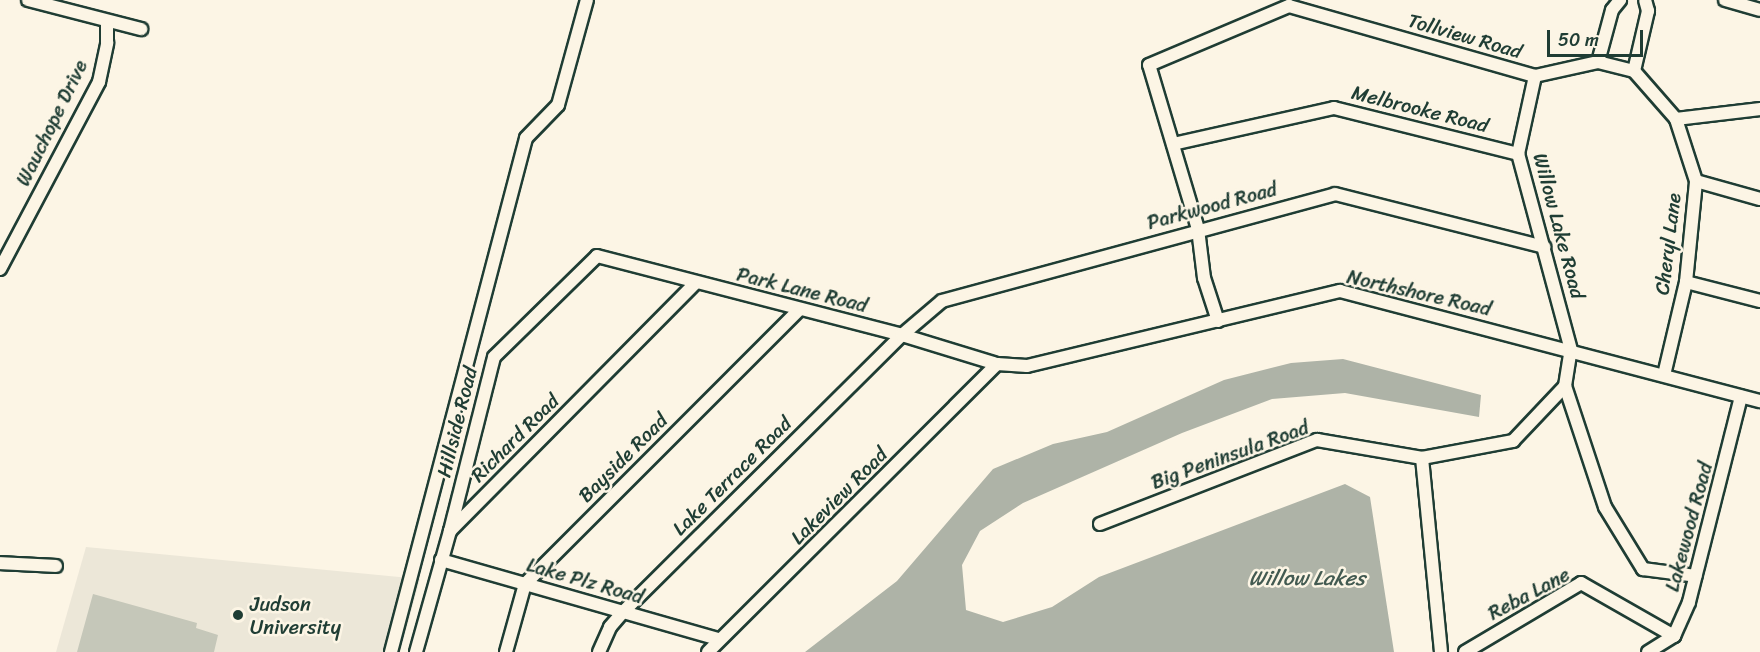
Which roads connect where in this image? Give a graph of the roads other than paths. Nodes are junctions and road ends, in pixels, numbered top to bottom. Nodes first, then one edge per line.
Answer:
1 (28, 0) edge
2 (587, 0) edge
3 (1620, 0) edge
4 (1645, 0) edge
5 (1725, 0) edge
6 (1760, 10) edge
7 (107, 21) junction
8 (141, 30) dead end
9 (1598, 62) junction
10 (1634, 71) junction
11 (1535, 76) junction
12 (1760, 109) edge
13 (1676, 119) junction
14 (1173, 144) junction
15 (1518, 154) junction
16 (1696, 181) junction
17 (1760, 199) edge
18 (1198, 229) junction
19 (1544, 247) junction
20 (597, 256) joint
21 (0, 269) edge
22 (1686, 282) junction
23 (695, 283) junction
24 (1760, 301) edge
25 (799, 310) junction
26 (1218, 321) junction
27 (902, 334) junction
28 (1571, 350) junction
29 (997, 364) junction
30 (1664, 375) junction
31 (1565, 386) junction
32 (1741, 396) junction
33 (1760, 401) edge
34 (1422, 458) junction
35 (1100, 524) dead end
36 (450, 531) junction
37 (441, 560) junction
38 (0, 563) edge
39 (57, 566) dead end
40 (1696, 576) junction
41 (525, 584) junction
42 (623, 612) junction
43 (1674, 636) junction
44 (718, 639) junction
45 (391, 652) edge
46 (416, 652) edge
47 (506, 652) edge
48 (599, 652) edge
49 (708, 652) edge
50 (1441, 652) edge
51 (1465, 652) edge
52 (1648, 652) edge

1 - 7 street
2 - 45 street
3 - 9 street
4 - 10 street
5 - 6 street
7 - 8 street
7 - 21 street, Wauchope Drive
9 - 10 street, Tollview Road
9 - 11 street, Tollview Road
10 - 13 street
11 - 14 street, Tollview Road
11 - 15 street, Willow Lake Road
12 - 13 street
13 - 16 street, Cheryl Lane
14 - 15 street, Melbrooke Road
14 - 18 street
15 - 19 street, Willow Lake Road
16 - 17 street
16 - 22 street, Cheryl Lane
18 - 19 street, Parkwood Road
18 - 26 street
18 - 27 street, Parkwood Road
19 - 28 street, Willow Lake Road
20 - 23 street, Park Lane Road
20 - 36 street, Hillside Road
22 - 24 street
22 - 30 street, Cheryl Lane
23 - 25 street, Park Lane Road
23 - 36 street, Richard Road
25 - 27 street, Park Lane Road
25 - 41 street, Bayside Road
26 - 28 street, Northshore Road
26 - 29 street, Northshore Road
27 - 29 street, Park Lane Road
27 - 42 street, Lake Terrace Road
28 - 30 street, Northshore Road
28 - 31 street
29 - 44 street, Lakeview Road
30 - 32 street, Northshore Road
31 - 34 street, Big Peninsula Road
31 - 40 street
32 - 33 street, Northshore Road
32 - 40 street, Lakewood Road
34 - 35 street, Big Peninsula Road
34 - 50 street
36 - 37 street, Richard Road
37 - 41 street, Lake Plz Road
37 - 46 street, Richard Road
38 - 39 street
40 - 43 street, Lakewood Road
41 - 42 street, Lake Plz Road
41 - 47 street, Bayside Road
42 - 44 street, Lake Plz Road
42 - 48 street, Lake Terrace Road
43 - 51 street, Reba Lane
43 - 52 street
44 - 49 street, Lakeview Road

